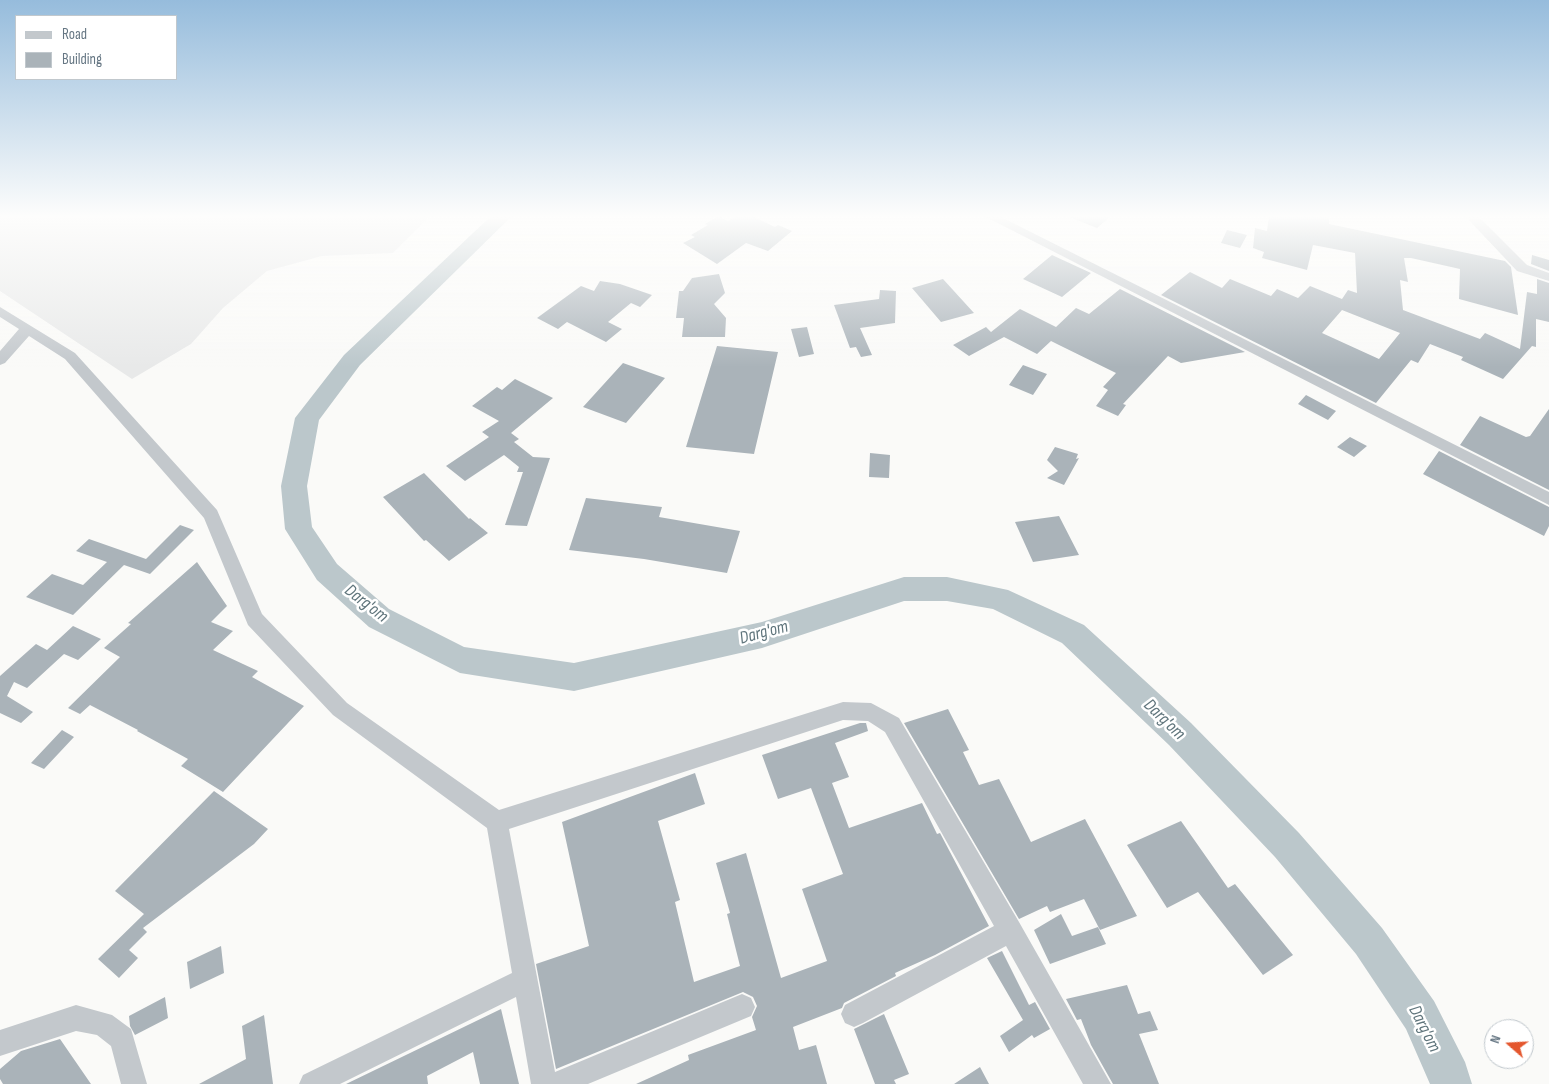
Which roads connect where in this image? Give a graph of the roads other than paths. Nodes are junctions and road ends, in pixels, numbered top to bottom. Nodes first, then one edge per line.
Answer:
1 (1090, 267) edge
2 (1521, 267) edge
3 (1549, 277) edge
4 (0, 311) edge
5 (27, 329) junction
6 (0, 360) edge
7 (1549, 499) edge
8 (497, 822) junction
9 (1011, 930) junction
10 (525, 979) junction
11 (742, 1007) dead end
12 (854, 1014) dead end
13 (0, 1043) edge
14 (134, 1084) edge
15 (312, 1084) edge
16 (544, 1084) edge
17 (557, 1084) edge
18 (1098, 1084) edge

1 - 7 street
2 - 3 street
4 - 5 street
5 - 6 street
5 - 8 street
8 - 9 street
8 - 10 street
9 - 12 street
9 - 18 street
10 - 15 street
10 - 16 street
11 - 17 street
13 - 14 street

